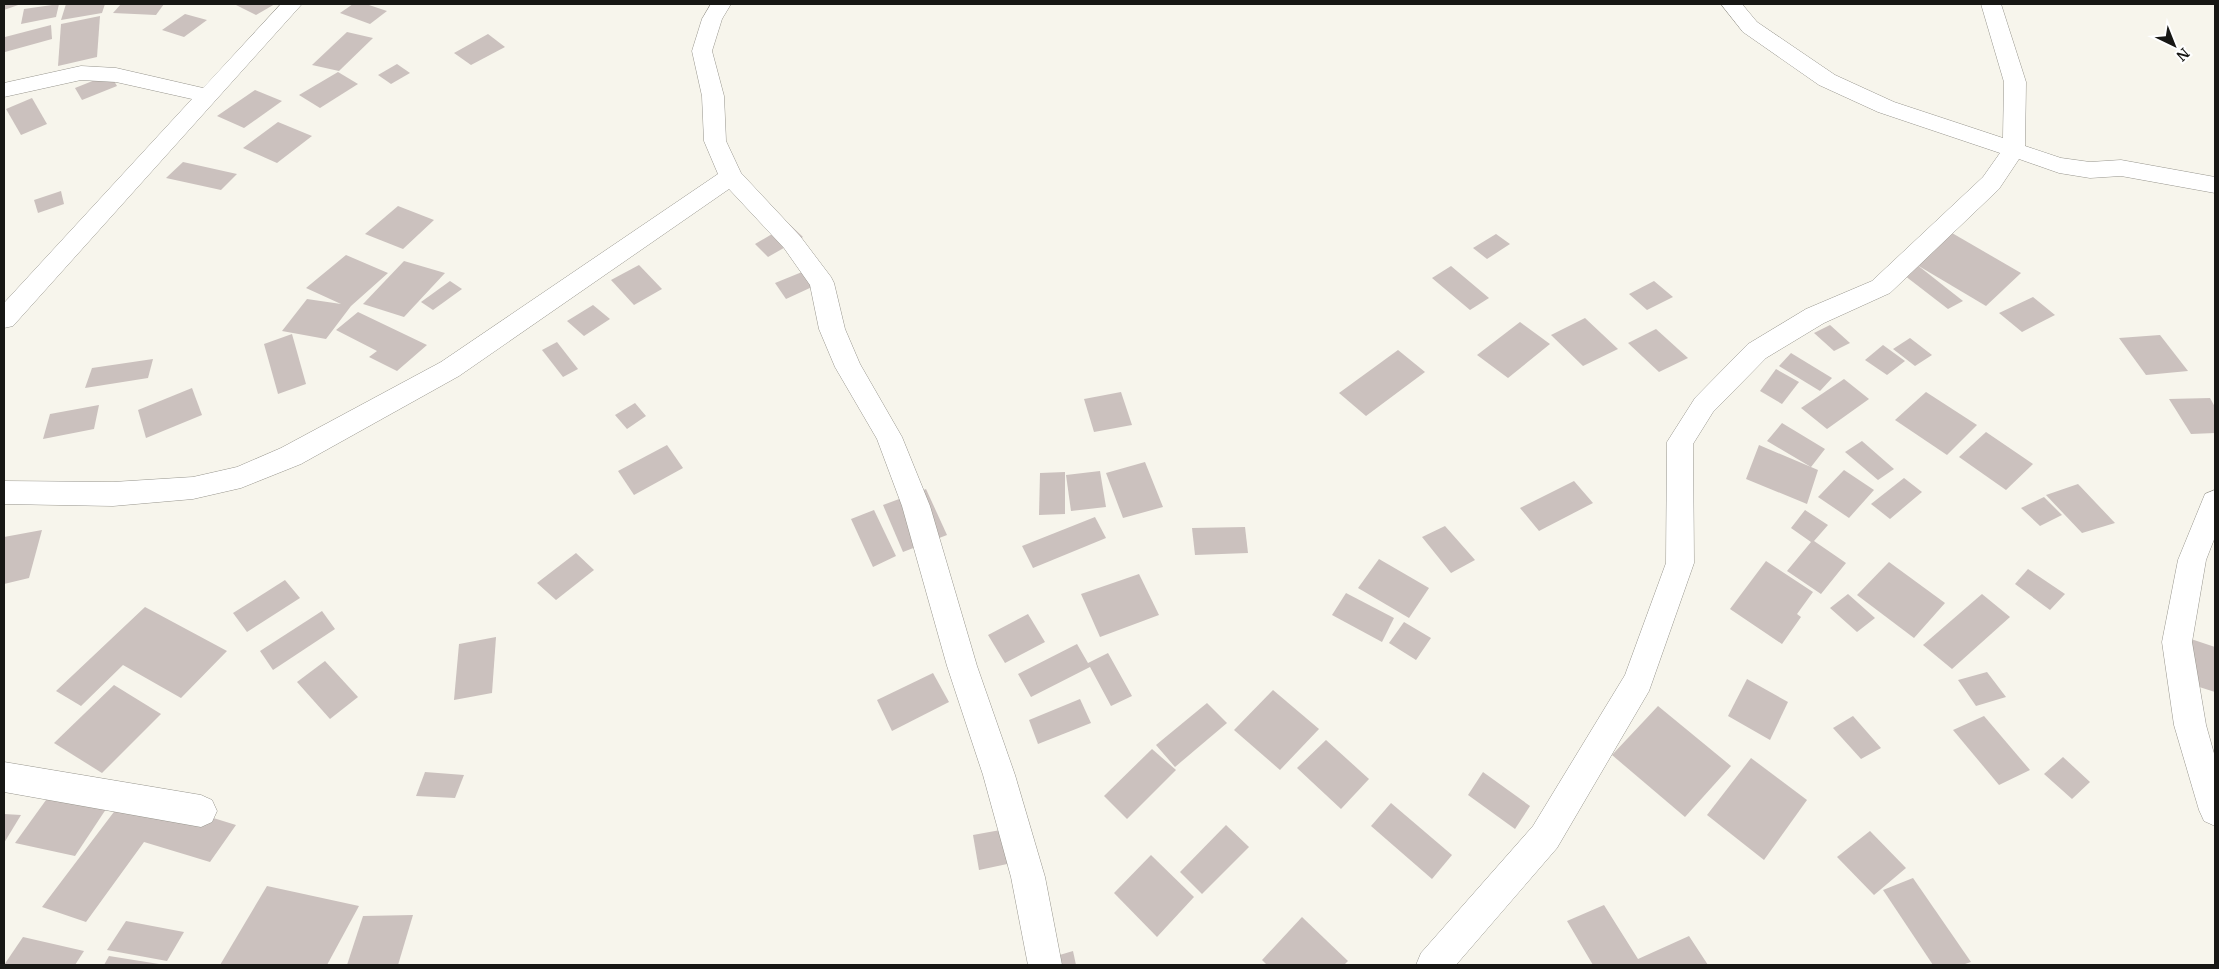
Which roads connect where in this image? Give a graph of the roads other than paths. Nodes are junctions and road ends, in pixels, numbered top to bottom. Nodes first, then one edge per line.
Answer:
1 (292, 4) edge
2 (721, 4) edge
3 (1731, 4) edge
4 (1991, 4) edge
5 (4, 90) edge
6 (208, 96) junction
7 (2014, 149) junction
8 (731, 176) junction
9 (2215, 186) edge
10 (4, 319) edge
11 (4, 493) edge
12 (2215, 502) edge
13 (4, 777) edge
14 (2215, 810) edge
15 (201, 811) dead end
16 (1045, 965) edge
17 (1433, 965) edge

1 - 6 street
2 - 8 street
3 - 7 street
4 - 7 street
5 - 6 street
6 - 10 street
7 - 9 street
7 - 17 street
8 - 11 street
8 - 16 street
12 - 14 street
13 - 15 street

